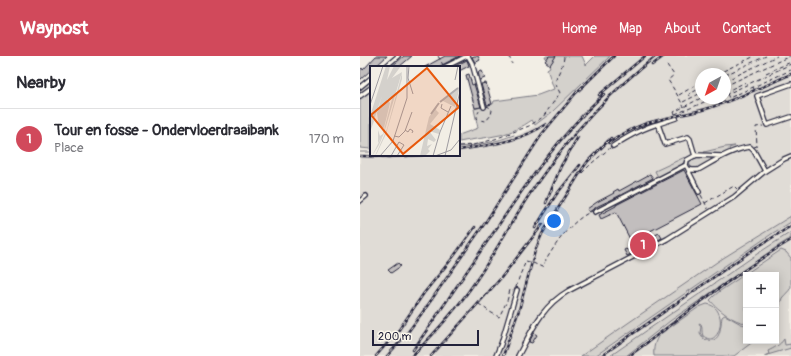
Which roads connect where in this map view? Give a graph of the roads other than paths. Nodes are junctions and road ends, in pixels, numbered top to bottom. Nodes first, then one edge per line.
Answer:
1 (398, 56) edge
2 (468, 56) edge
3 (386, 66) edge
4 (444, 66) edge
5 (370, 79) edge
6 (791, 84) edge
7 (360, 87) edge
8 (370, 89) edge
9 (360, 96) edge
10 (484, 107) road end
11 (791, 117) edge
12 (676, 118) dead end
13 (658, 124) junction
14 (613, 146) road end
15 (695, 156) junction
16 (723, 156) junction
17 (791, 156) edge
18 (686, 165) junction
19 (688, 169) junction
20 (765, 171) junction
21 (699, 192) road end
22 (366, 196) dead end
23 (360, 201) edge
24 (595, 212) dead end
25 (517, 290) dead end
26 (496, 356) edge
27 (518, 356) edge

1 - 3 street
2 - 4 street
2 - 10 street
5 - 7 street
6 - 11 street
8 - 9 street
12 - 13 street
13 - 14 street
13 - 15 street
15 - 16 street
15 - 18 street
16 - 19 street
16 - 20 street
17 - 20 street
18 - 19 street
18 - 24 street
19 - 21 street
20 - 27 street
22 - 23 street
25 - 26 street

